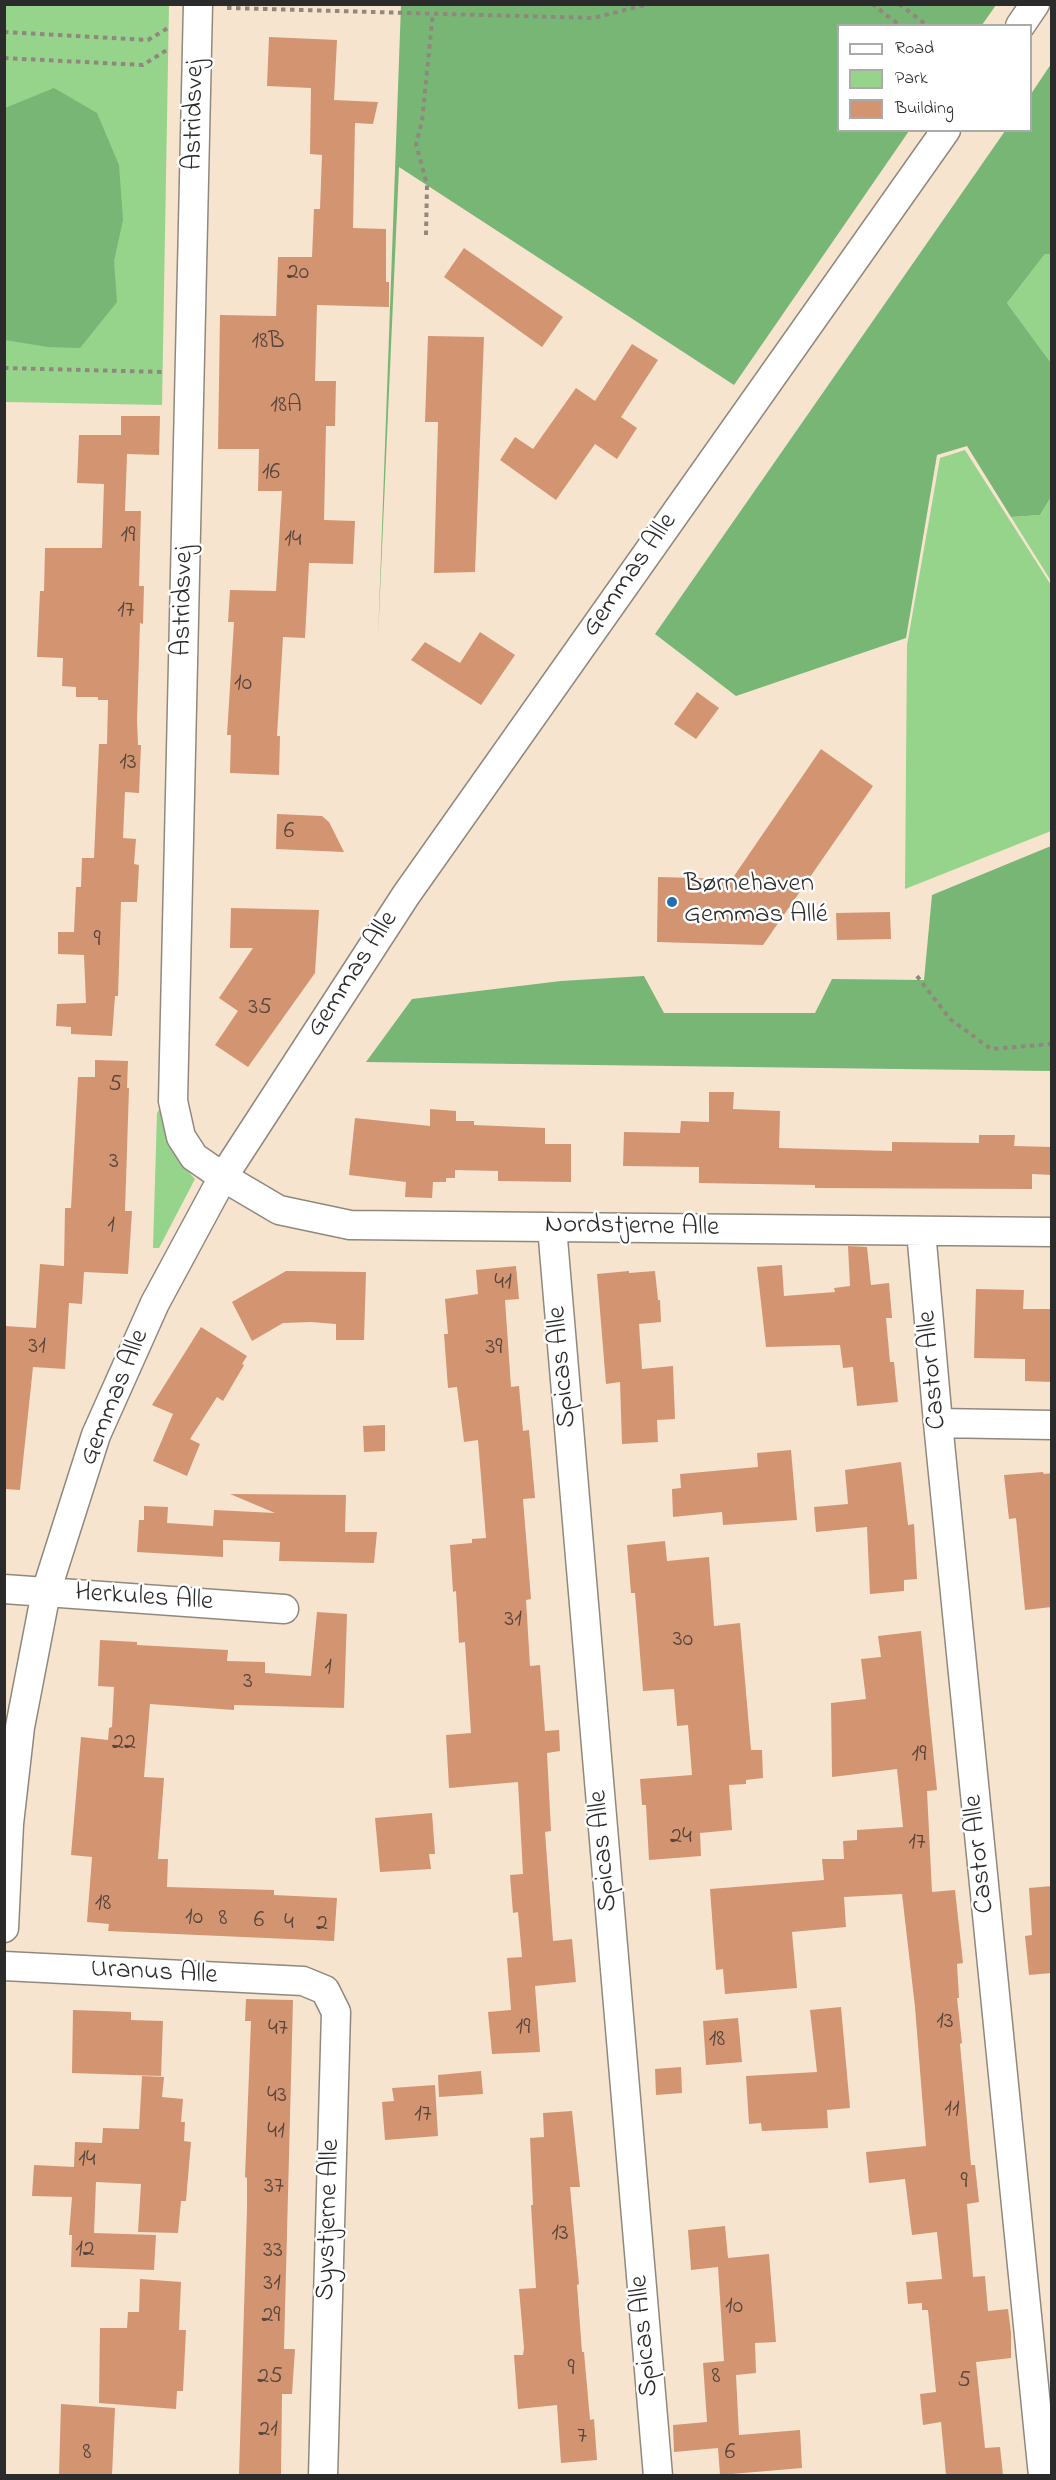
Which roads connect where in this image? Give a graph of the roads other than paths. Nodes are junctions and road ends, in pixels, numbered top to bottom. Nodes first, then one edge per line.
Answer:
1 (1035, 4) edge
2 (198, 15) edge
3 (1021, 24) edge
4 (945, 132) edge
5 (223, 1177) junction
6 (552, 1227) junction
7 (921, 1232) junction
8 (1052, 1232) edge
9 (938, 1423) junction
10 (1052, 1425) edge
11 (4, 1588) edge
12 (46, 1592) junction
13 (284, 1609) dead end
14 (4, 1928) edge
15 (4, 1966) edge
16 (303, 1981) joint
17 (323, 2475) edge
18 (658, 2475) edge
19 (1043, 2475) edge

1 - 3 street
2 - 5 street, Astridsvej
4 - 5 street, Gemmas Alle
5 - 6 street, Nordstjerne Alle
5 - 12 street, Gemmas Alle
6 - 7 street, Nordstjerne Alle
6 - 18 street, Spicas Alle
7 - 8 street, Nordstjerne Alle
7 - 9 street, Castor Alle
9 - 10 street
9 - 19 street, Castor Alle
11 - 12 street, Herkules Alle
12 - 13 street, Herkules Alle
12 - 14 street, Gemmas Alle
15 - 16 street, Uranus Alle
16 - 17 street, Syvstjerne Alle

